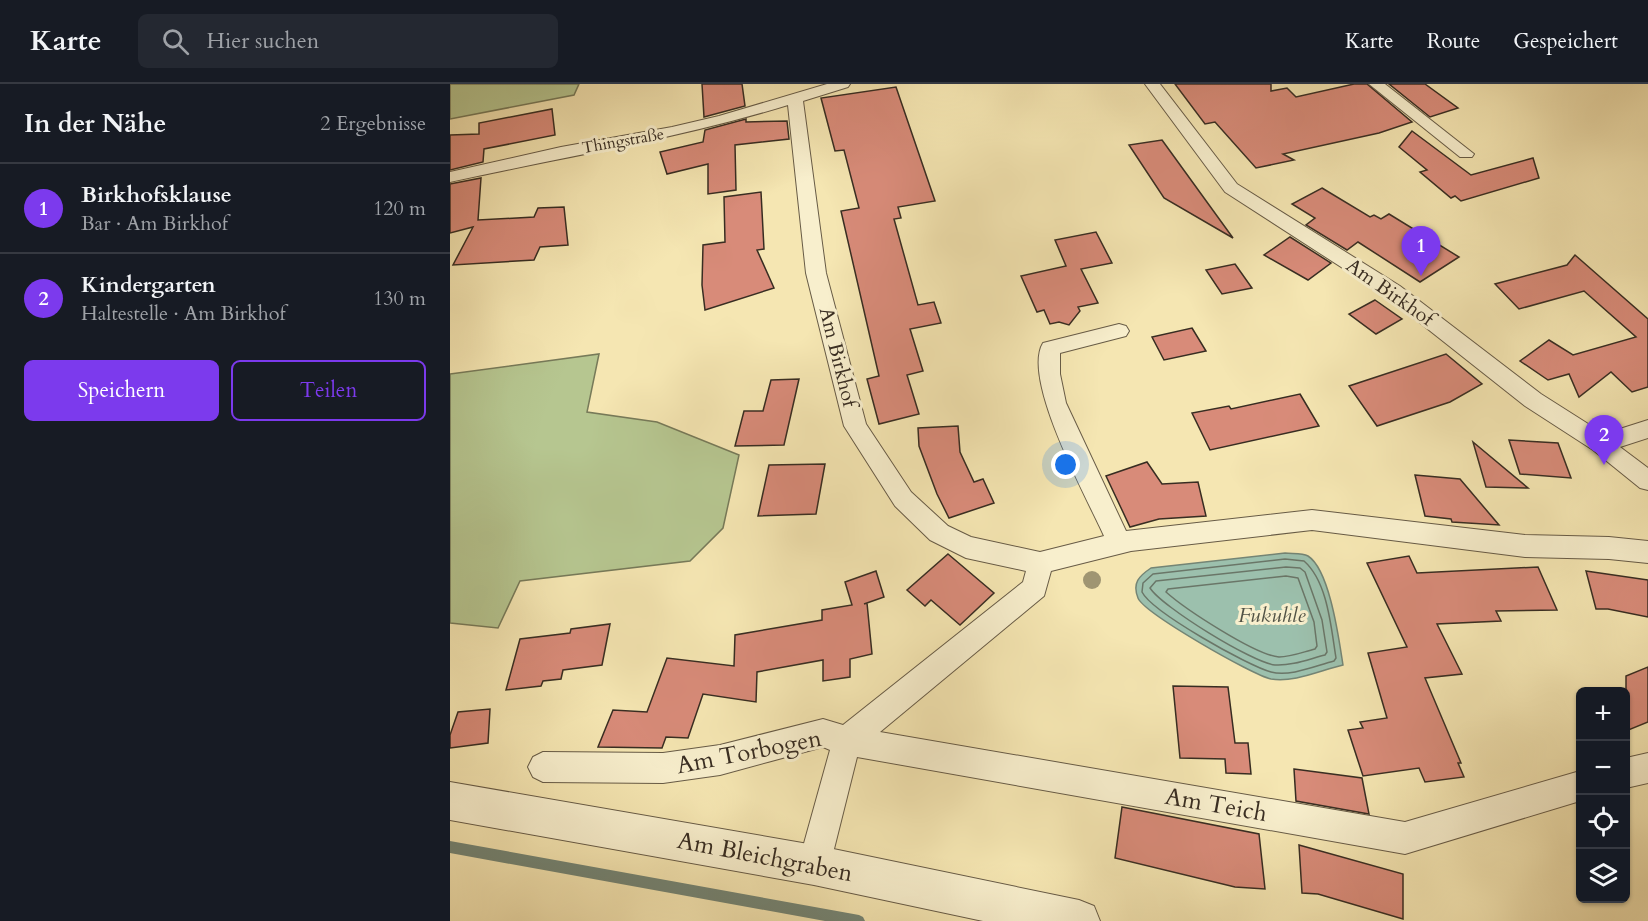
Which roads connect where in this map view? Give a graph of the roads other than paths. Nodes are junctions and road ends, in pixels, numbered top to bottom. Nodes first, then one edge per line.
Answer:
1 (843, 84) edge
2 (1152, 84) edge
3 (1376, 84) edge
4 (795, 98) junction
5 (1466, 154) dead end
6 (450, 177) edge
7 (1119, 331) dead end
8 (1648, 429) edge
9 (1601, 444) junction
10 (1648, 481) edge
11 (1120, 544) junction
12 (1648, 552) edge
13 (1040, 563) junction
14 (847, 741) junction
15 (543, 767) dead end
16 (1648, 768) edge
17 (1630, 772) edge
18 (1576, 787) edge
19 (450, 801) edge
20 (814, 865) junction
21 (1079, 921) edge

1 - 4 street
2 - 9 street, Am Birkhof
3 - 5 street
4 - 6 street, Thingstraße
4 - 13 street, Am Birkhof
7 - 11 street
8 - 9 street
9 - 10 street, Am Birkhof
11 - 12 street, Am Birkhof
11 - 13 street, Am Birkhof
13 - 14 street
14 - 15 street, Am Torbogen
14 - 18 street, Am Teich
14 - 20 street
16 - 17 street
19 - 20 street, Am Bleichgraben
20 - 21 street, Am Bleichgraben

